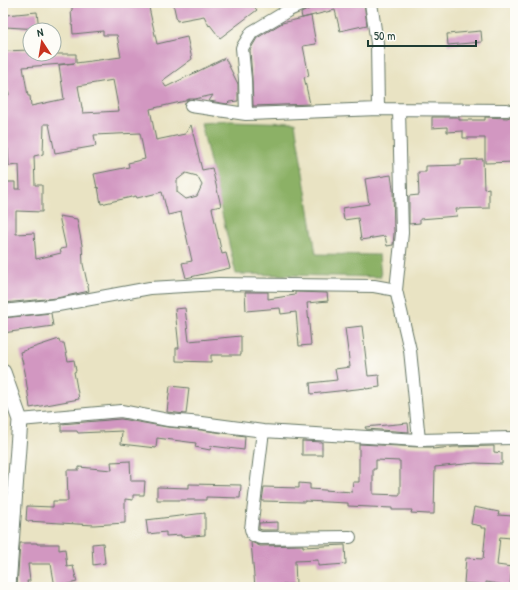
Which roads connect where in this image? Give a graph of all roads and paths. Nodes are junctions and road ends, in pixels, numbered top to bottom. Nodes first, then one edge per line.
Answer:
1 (305, 3) edge
2 (371, 3) edge
3 (191, 106) dead end
4 (378, 109) junction
5 (399, 110) junction
6 (507, 110) dead end
7 (246, 114) junction
8 (396, 290) junction
9 (3, 311) edge
10 (3, 372) edge
11 (20, 420) junction
12 (263, 431) junction
13 (512, 438) dead end
14 (419, 440) junction
15 (350, 537) dead end
16 (8, 587) edge

1 - 7 street
2 - 4 street
3 - 7 street
4 - 5 street
4 - 7 street
5 - 6 street
5 - 8 street
8 - 9 street
8 - 14 street
10 - 11 street
11 - 12 street
11 - 16 street
12 - 14 street
12 - 15 street
13 - 14 street

